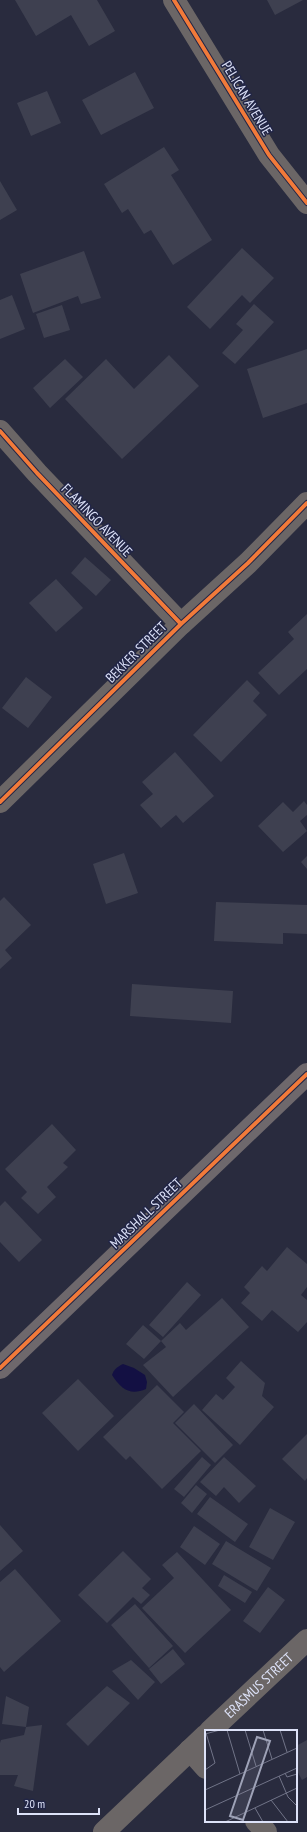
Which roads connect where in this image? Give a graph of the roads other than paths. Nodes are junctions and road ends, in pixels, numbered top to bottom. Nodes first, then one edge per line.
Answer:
1 (174, 0) edge
2 (307, 203) edge
3 (0, 431) edge
4 (307, 504) edge
5 (181, 624) junction
6 (0, 802) edge
7 (307, 1074) edge
8 (0, 1368) edge
9 (307, 1640) edge
10 (211, 1730) edge
11 (205, 1736) edge
12 (190, 1750) junction
13 (205, 1767) edge
14 (257, 1822) edge
15 (104, 1832) edge
16 (266, 1832) edge

1 - 2 street, PELICAN AVENUE
3 - 5 street, FLAMINGO AVENUE
4 - 5 street, BEKKER STREET
5 - 6 street, BEKKER STREET
7 - 8 street, MARSHALL STREET
9 - 10 street, ERASMUS STREET
11 - 12 street
12 - 13 street
12 - 15 street
14 - 16 street

